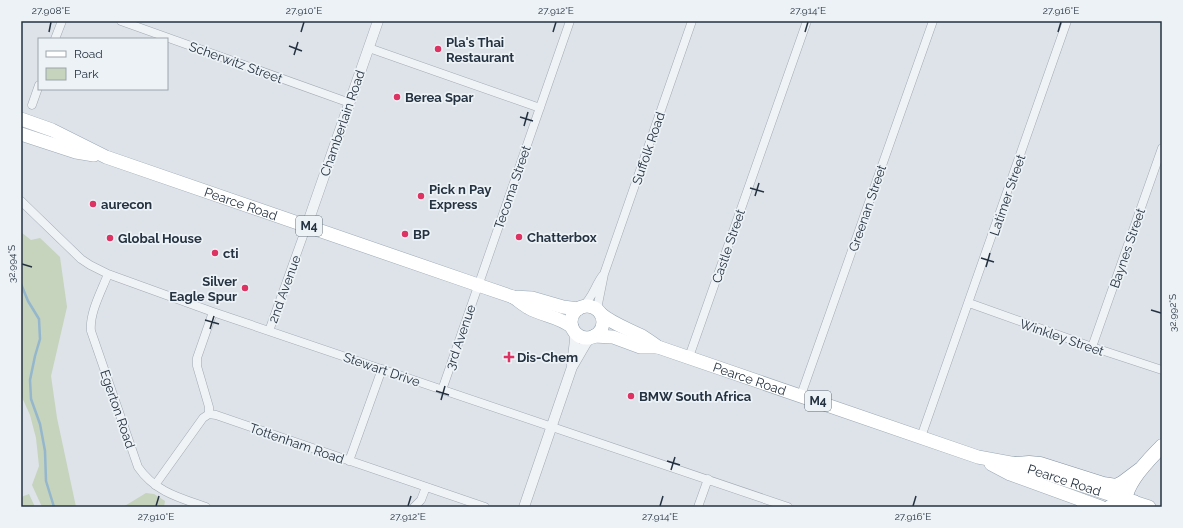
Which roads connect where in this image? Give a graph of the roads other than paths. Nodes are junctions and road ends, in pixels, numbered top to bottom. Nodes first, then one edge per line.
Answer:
1 (62, 21) edge
2 (121, 21) edge
3 (378, 21) edge
4 (570, 21) edge
5 (692, 21) edge
6 (807, 21) edge
7 (933, 21) edge
8 (1067, 21) edge
9 (55, 38) edge
10 (369, 48) junction
11 (38, 89) edge
12 (350, 103) junction
13 (32, 105) dead end
14 (540, 108) junction
15 (21, 119) edge
16 (21, 134) edge
17 (1162, 148) edge
18 (106, 157) junction
19 (21, 202) edge
20 (307, 225) junction
21 (108, 274) junction
22 (604, 274) junction
23 (478, 285) junction
24 (513, 297) junction
25 (969, 303) junction
26 (580, 308) junction
27 (213, 312) junction
28 (600, 313) junction
29 (573, 329) junction
30 (269, 331) junction
31 (594, 336) junction
32 (658, 347) junction
33 (1092, 347) junction
34 (689, 357) junction
35 (572, 367) junction
36 (382, 369) junction
37 (1159, 369) edge
38 (442, 390) junction
39 (801, 395) junction
40 (209, 414) junction
41 (551, 426) junction
42 (922, 437) junction
43 (1162, 446) edge
44 (978, 457) junction
45 (349, 461) junction
46 (1016, 464) junction
47 (1142, 468) junction
48 (708, 479) junction
49 (155, 485) junction
50 (426, 487) junction
51 (1129, 502) edge
52 (1087, 504) edge
53 (206, 507) edge
54 (414, 507) edge
55 (485, 507) edge
56 (524, 507) edge
57 (698, 507) edge
58 (788, 507) edge
59 (1101, 507) edge
60 (1110, 507) edge
61 (1149, 507) edge

1 - 9 street
2 - 12 street, Scherwitz Street
3 - 10 street, Chamberlain Road
4 - 14 street, Tecoma Street
5 - 22 street, Suffolk Road
6 - 34 street, Castle Street
7 - 39 street, Greenan Street
8 - 25 street, Latimer Street
10 - 12 street, Chamberlain Road
10 - 14 street
11 - 13 street
12 - 20 street, Chamberlain Road
14 - 23 street, Tecoma Street
15 - 18 main road, Pearce Road / M4
16 - 18 main road, Pearce Road / M4
17 - 33 street, Baynes Street
18 - 20 main road, Pearce Road / M4
19 - 21 street, Stewart Drive
20 - 23 main road, Pearce Road / M4
20 - 30 street, 2nd Avenue
21 - 27 street, Stewart Drive
21 - 49 street, Egerton Road
22 - 26 street, Suffolk Road
22 - 28 street, Suffolk Road
23 - 24 main road, Pearce Road / M4
23 - 38 street, 3rd Avenue
24 - 26 main road, Pearce Road / M4
24 - 29 main road, Pearce Road / M4
25 - 33 street, Winkley Street
25 - 42 street, Latimer Street
26 - 28 main road, Pearce Road / M4
26 - 29 main road
27 - 30 street, Stewart Drive
27 - 40 street
28 - 31 main road
28 - 32 main road, Pearce Road / M4
29 - 31 main road, Pearce Road / M4
29 - 35 street
30 - 36 street, Stewart Drive
31 - 32 main road, Pearce Road / M4
31 - 35 street
32 - 34 main road, Pearce Road / M4
33 - 37 street, Winkley Street
34 - 39 main road, Pearce Road / M4
35 - 41 street
36 - 38 street, Stewart Drive
36 - 45 street
38 - 41 street, Stewart Drive
39 - 42 main road, Pearce Road / M4
40 - 45 street, Tottenham Road
40 - 49 street
41 - 48 street, Stewart Drive
41 - 56 street
42 - 44 main road, Pearce Road / M4
43 - 47 highway
44 - 46 main road, Pearce Road / M4
44 - 52 main road, Pearce Road / M4
45 - 50 street, Tottenham Road
46 - 47 highway
46 - 51 main road, Pearce Road / M4
47 - 51 highway
48 - 57 street
48 - 58 street, Stewart Drive
49 - 53 street, Egerton Road
50 - 54 street
50 - 55 street, Tottenham Road
51 - 60 highway
51 - 61 main road, Pearce Road / M4
52 - 59 main road, Pearce Road / M4

